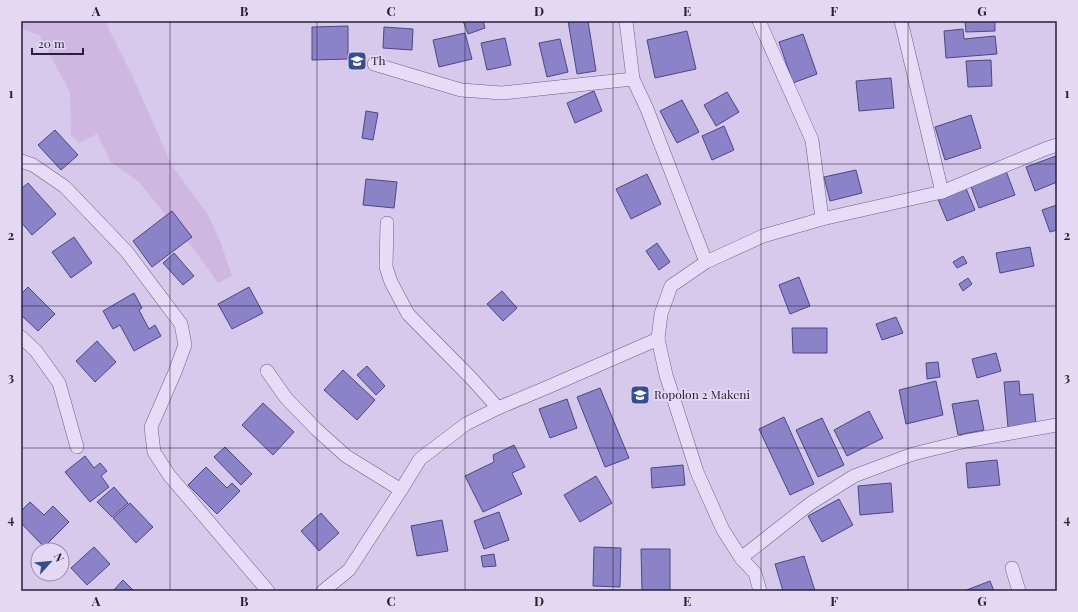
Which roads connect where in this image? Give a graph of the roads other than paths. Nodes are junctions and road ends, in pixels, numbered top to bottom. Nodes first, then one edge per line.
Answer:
1 (626, 21) edge
2 (759, 21) edge
3 (901, 21) edge
4 (374, 64) dead end
5 (633, 79) junction
6 (1057, 145) edge
7 (21, 160) edge
8 (942, 192) junction
9 (822, 219) junction
10 (387, 223) dead end
11 (706, 262) junction
12 (21, 336) edge
13 (658, 339) junction
14 (267, 371) dead end
15 (498, 408) junction
16 (1057, 425) edge
17 (77, 447) dead end
18 (401, 490) junction
19 (741, 558) junction
20 (1012, 568) dead end
21 (268, 591) edge
22 (323, 591) edge
23 (760, 591) edge
24 (1019, 591) edge

1 - 5 street
2 - 9 street
3 - 8 street
4 - 5 street
5 - 11 street
6 - 8 street
7 - 21 street
8 - 9 street
9 - 11 street
10 - 15 street
11 - 13 street
12 - 17 street
13 - 15 street
13 - 19 street
14 - 18 street
15 - 18 street
16 - 19 street
18 - 22 street
19 - 23 street
20 - 24 street

